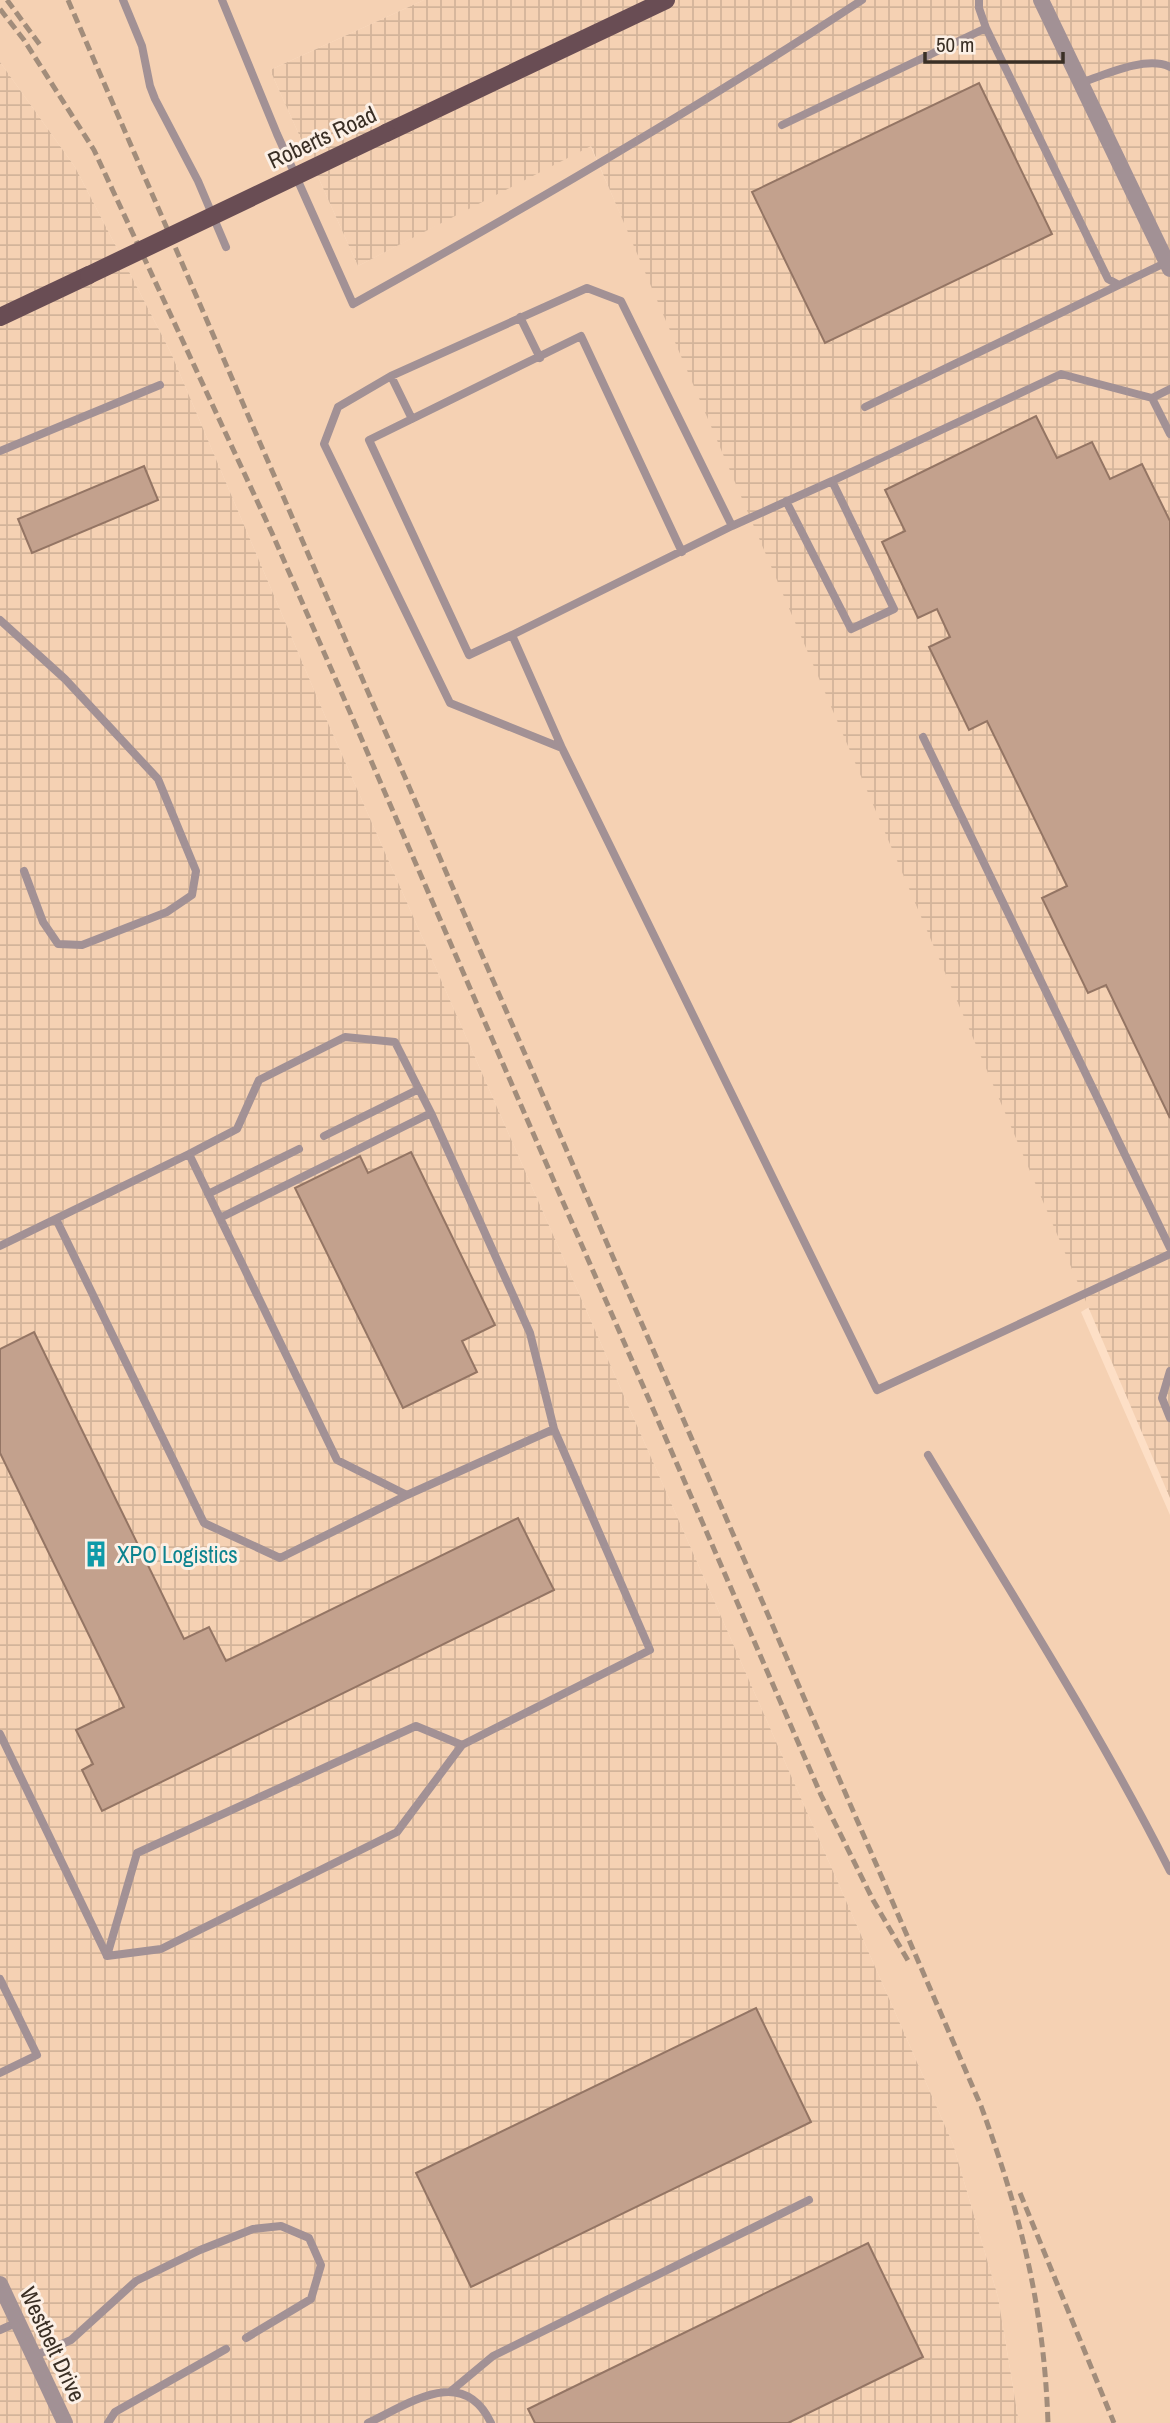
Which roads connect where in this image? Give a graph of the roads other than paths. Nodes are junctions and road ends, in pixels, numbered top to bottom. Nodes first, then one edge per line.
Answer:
1 (122, 0) edge
2 (222, 0) edge
3 (666, 0) edge
4 (862, 0) edge
5 (979, 0) edge
6 (1041, 0) edge
7 (986, 28) junction
8 (1170, 67) edge
9 (1081, 83) junction
10 (782, 125) dead end
11 (226, 247) dead end
12 (1169, 264) edge
13 (1119, 285) junction
14 (0, 317) edge
15 (520, 317) junction
16 (540, 358) junction
17 (391, 376) junction
18 (160, 384) dead end
19 (1170, 389) edge
20 (1152, 398) junction
21 (865, 407) dead end
22 (411, 419) junction
23 (1170, 434) edge
24 (0, 451) edge
25 (832, 481) junction
26 (786, 502) junction
27 (732, 526) junction
28 (682, 552) junction
29 (0, 620) edge
30 (512, 635) junction
31 (923, 737) dead end
32 (562, 748) junction
33 (24, 871) dead end
34 (419, 1089) junction
35 (431, 1113) junction
36 (324, 1136) dead end
37 (299, 1149) dead end
38 (189, 1153) junction
39 (208, 1194) junction
40 (220, 1218) junction
41 (56, 1219) junction
42 (0, 1247) edge
43 (1170, 1248) edge
44 (1170, 1254) edge
45 (1170, 1371) edge
46 (1170, 1418) edge
47 (554, 1429) junction
48 (928, 1455) dead end
49 (407, 1495) junction
50 (0, 1734) edge
51 (462, 1745) junction
52 (1170, 1871) edge
53 (107, 1956) junction
54 (0, 1979) edge
55 (0, 2073) edge
56 (808, 2200) dead end
57 (0, 2284) edge
58 (18, 2322) junction
59 (0, 2330) edge
60 (246, 2338) dead end
61 (226, 2349) dead end
62 (34, 2356) junction
63 (451, 2391) junction
64 (65, 2423) edge
65 (108, 2423) edge
66 (368, 2423) edge
67 (491, 2423) edge

1 - 11 lane
2 - 4 lane
3 - 14 main road, Roberts Road, bridge
5 - 7 lane
6 - 9 street
7 - 10 lane
7 - 13 lane
8 - 9 lane
9 - 12 street
12 - 13 lane
13 - 21 lane
15 - 16 lane
15 - 17 lane
15 - 27 lane
16 - 22 lane
16 - 28 lane
17 - 22 lane
17 - 32 lane
18 - 24 lane
19 - 20 lane
20 - 23 lane
20 - 25 lane
22 - 30 lane
25 - 26 lane
25 - 26 lane
26 - 27 lane
27 - 28 lane
28 - 30 lane
29 - 33 lane
30 - 32 lane
31 - 43 lane
32 - 44 lane
34 - 35 lane
34 - 36 lane
34 - 38 lane
35 - 40 lane
35 - 47 lane
37 - 39 lane
38 - 39 lane
38 - 41 lane
39 - 40 lane
40 - 49 lane
41 - 42 lane
41 - 49 lane
45 - 46 lane
47 - 49 lane
47 - 51 lane
48 - 52 lane
50 - 53 lane
51 - 53 lane
51 - 53 lane
54 - 55 lane
56 - 63 lane
57 - 58 street, Westbelt Drive
58 - 59 lane
58 - 62 street, Westbelt Drive
60 - 62 lane
61 - 65 lane
62 - 64 street, Westbelt Drive
63 - 66 lane
63 - 67 lane

